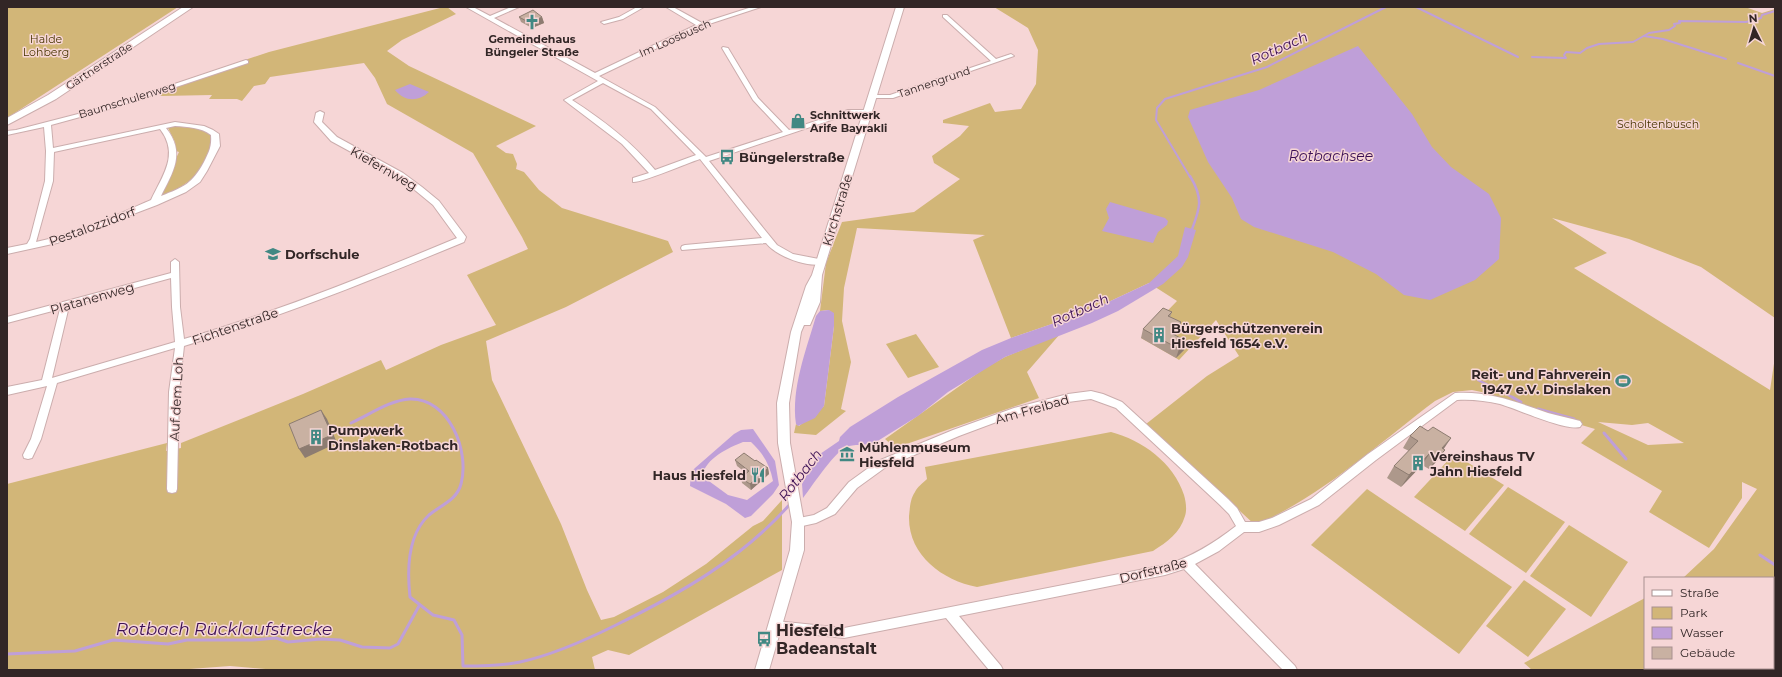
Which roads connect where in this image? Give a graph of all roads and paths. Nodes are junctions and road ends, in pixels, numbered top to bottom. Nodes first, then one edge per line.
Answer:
1 (189, 7) edge
2 (469, 7) edge
3 (516, 7) edge
4 (641, 7) edge
5 (669, 7) edge
6 (758, 7) edge
7 (900, 7) edge
8 (945, 16) dead end
9 (490, 18) junction
10 (604, 22) dead end
11 (701, 25) junction
12 (725, 48) dead end
13 (1011, 56) dead end
14 (995, 61) junction
15 (246, 62) dead end
16 (594, 76) junction
17 (603, 80) junction
18 (872, 97) junction
19 (867, 111) junction
20 (320, 113) dead end
21 (7, 122) edge
22 (47, 124) junction
23 (161, 126) junction
24 (786, 132) junction
25 (7, 133) edge
26 (50, 151) junction
27 (703, 158) junction
28 (654, 174) junction
29 (636, 180) dead end
30 (154, 203) junction
31 (766, 240) junction
32 (457, 243) joint
33 (30, 246) junction
34 (685, 248) dead end
35 (7, 252) edge
36 (175, 262) dead end
37 (821, 262) junction
38 (176, 274) junction
39 (65, 306) junction
40 (7, 320) edge
41 (180, 345) junction
42 (49, 382) junction
43 (7, 391) edge
44 (1577, 424) dead end
45 (28, 455) dead end
46 (172, 489) dead end
47 (796, 517) junction
48 (1242, 527) junction
49 (1187, 564) junction
50 (949, 613) junction
51 (776, 626) junction
52 (762, 670) edge
53 (996, 670) edge
54 (1291, 670) edge

1 - 21 main road, Gärtnerstraße
2 - 9 street
3 - 9 street
4 - 10 street
5 - 11 street
6 - 11 street, Im Loosbusch
7 - 18 street, Kirchstraße
8 - 14 street
9 - 16 street
11 - 16 street, Im Loosbusch
12 - 24 street
13 - 14 street, Tannengrund
14 - 18 street, Tannengrund
15 - 22 street, Baumschulenweg
16 - 17 street
17 - 27 street
17 - 28 street
18 - 19 street, Kirchstraße
19 - 24 street
19 - 37 street, Kirchstraße
20 - 32 street, Kiefernweg
22 - 25 street, Baumschulenweg
22 - 26 street, Pestalozzidorf
23 - 26 street, Pestalozzidorf
23 - 30 street
23 - 30 street, Pestalozzidorf
24 - 27 street
26 - 33 street, Pestalozzidorf
27 - 28 street
27 - 31 street
28 - 29 street
30 - 33 street, Pestalozzidorf
31 - 34 street
31 - 37 street
32 - 41 street, Fichtenstraße
33 - 35 street, Pestalozzidorf
36 - 38 street, Auf dem Loh
37 - 47 street, Kirchstraße
38 - 39 street, Platanenweg
38 - 41 street, Auf dem Loh
39 - 40 street, Platanenweg
39 - 42 street
41 - 42 street, Fichtenstraße
41 - 46 street, Auf dem Loh
42 - 43 street, Fichtenstraße
42 - 45 street
44 - 48 street
47 - 48 street, Am Freibad
47 - 51 street, Kirchstraße
48 - 49 street, Dorfstraße
49 - 50 street, Dorfstraße
49 - 54 street
50 - 51 street, Dorfstraße
50 - 53 street
51 - 52 street, Kirchstraße

